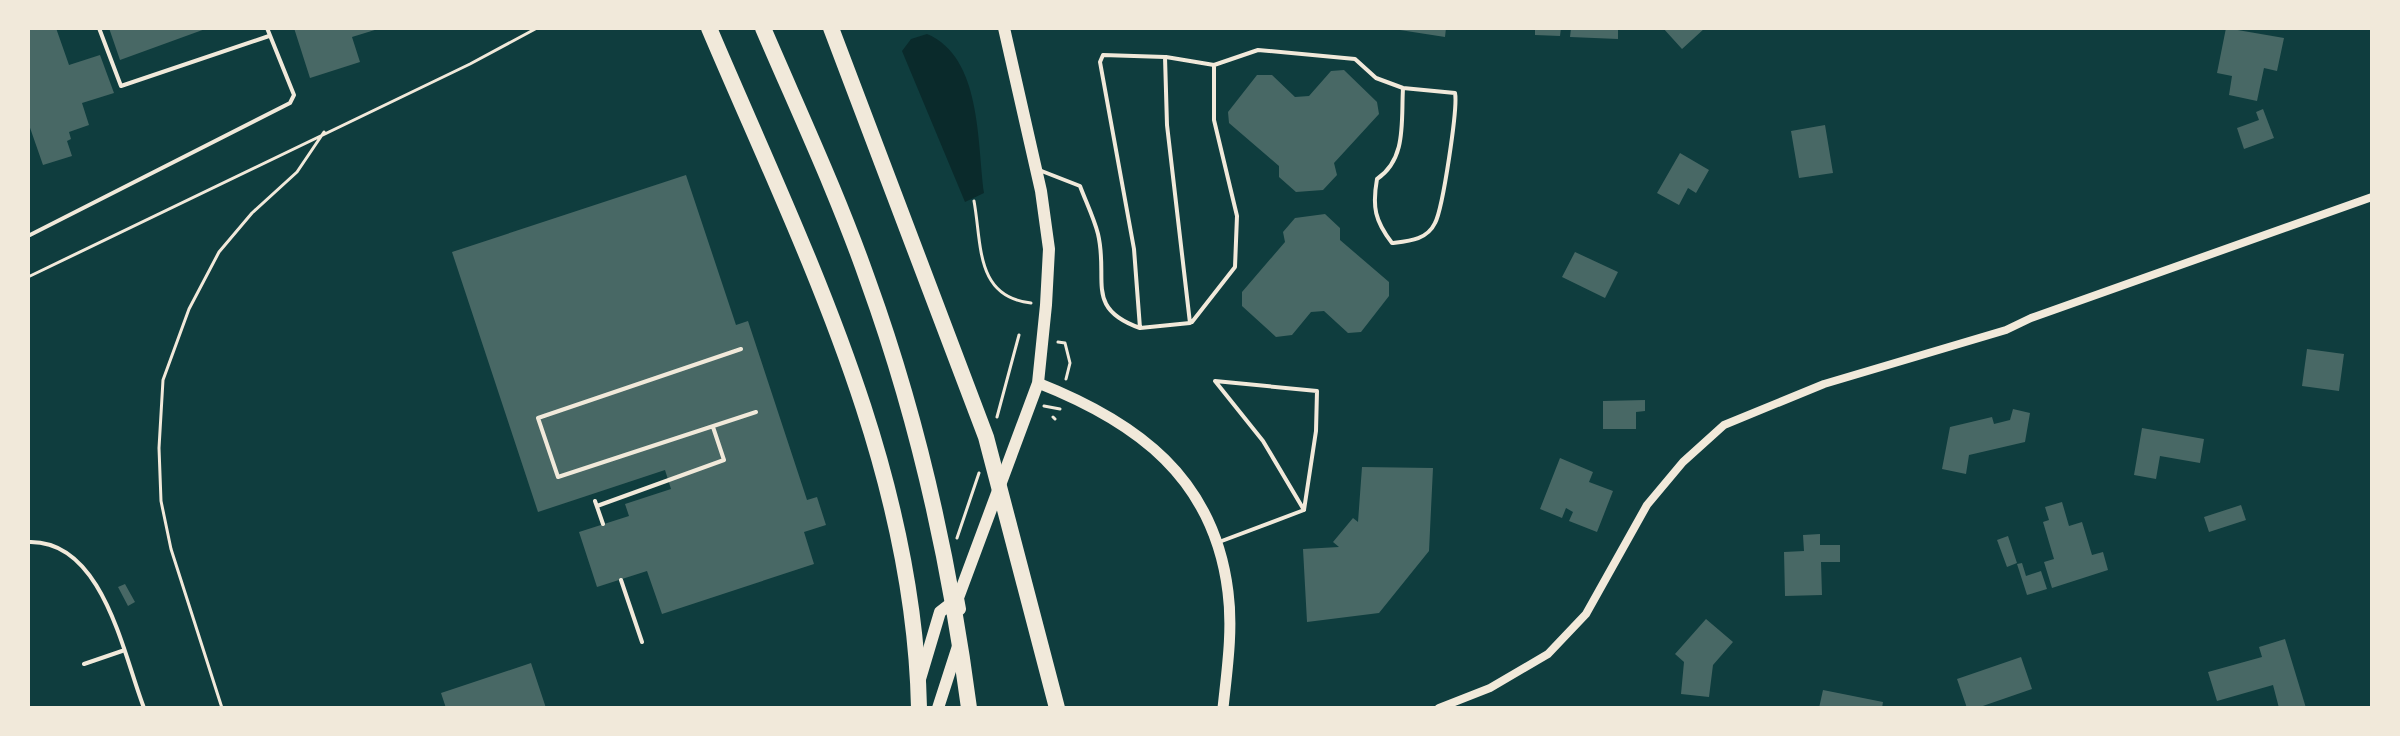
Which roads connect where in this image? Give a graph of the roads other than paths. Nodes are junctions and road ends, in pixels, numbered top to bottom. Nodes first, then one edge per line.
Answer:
1 (99, 28) edge
2 (267, 28) edge
3 (709, 28) edge
4 (763, 28) edge
5 (831, 28) edge
6 (1004, 28) edge
7 (269, 36) junction
8 (1165, 57) junction
9 (1214, 65) junction
10 (1403, 88) junction
11 (1036, 169) junction
12 (2372, 197) edge
13 (28, 236) edge
14 (1190, 323) junction
15 (1140, 328) junction
16 (741, 349) dead end
17 (1038, 383) junction
18 (756, 412) dead end
19 (713, 427) junction
20 (1304, 510) junction
21 (603, 524) dead end
22 (28, 542) edge
23 (1217, 543) junction
24 (621, 580) dead end
25 (958, 598) junction
26 (1038, 638) junction
27 (642, 642) dead end
28 (122, 651) junction
29 (84, 664) dead end
30 (144, 708) edge
31 (911, 708) edge
32 (919, 708) edge
33 (938, 708) edge
34 (969, 708) edge
35 (1047, 708) edge
36 (1057, 708) edge
37 (1223, 708) edge
38 (1439, 708) edge

1 - 7 lane
2 - 7 lane
3 - 32 highway
4 - 34 highway
5 - 26 highway
6 - 11 main road
7 - 13 lane
8 - 9 lane
8 - 14 lane
8 - 15 lane
9 - 10 lane
9 - 14 lane
10 - 10 lane
11 - 15 lane
11 - 17 main road
12 - 38 street
14 - 15 lane
16 - 19 lane
17 - 23 street
17 - 25 main road
18 - 19 lane
19 - 21 lane
20 - 20 lane
20 - 23 lane
22 - 28 lane
23 - 37 street
24 - 27 lane
25 - 31 main road
25 - 33 main road
26 - 35 highway
26 - 36 highway
28 - 29 lane
28 - 30 lane

